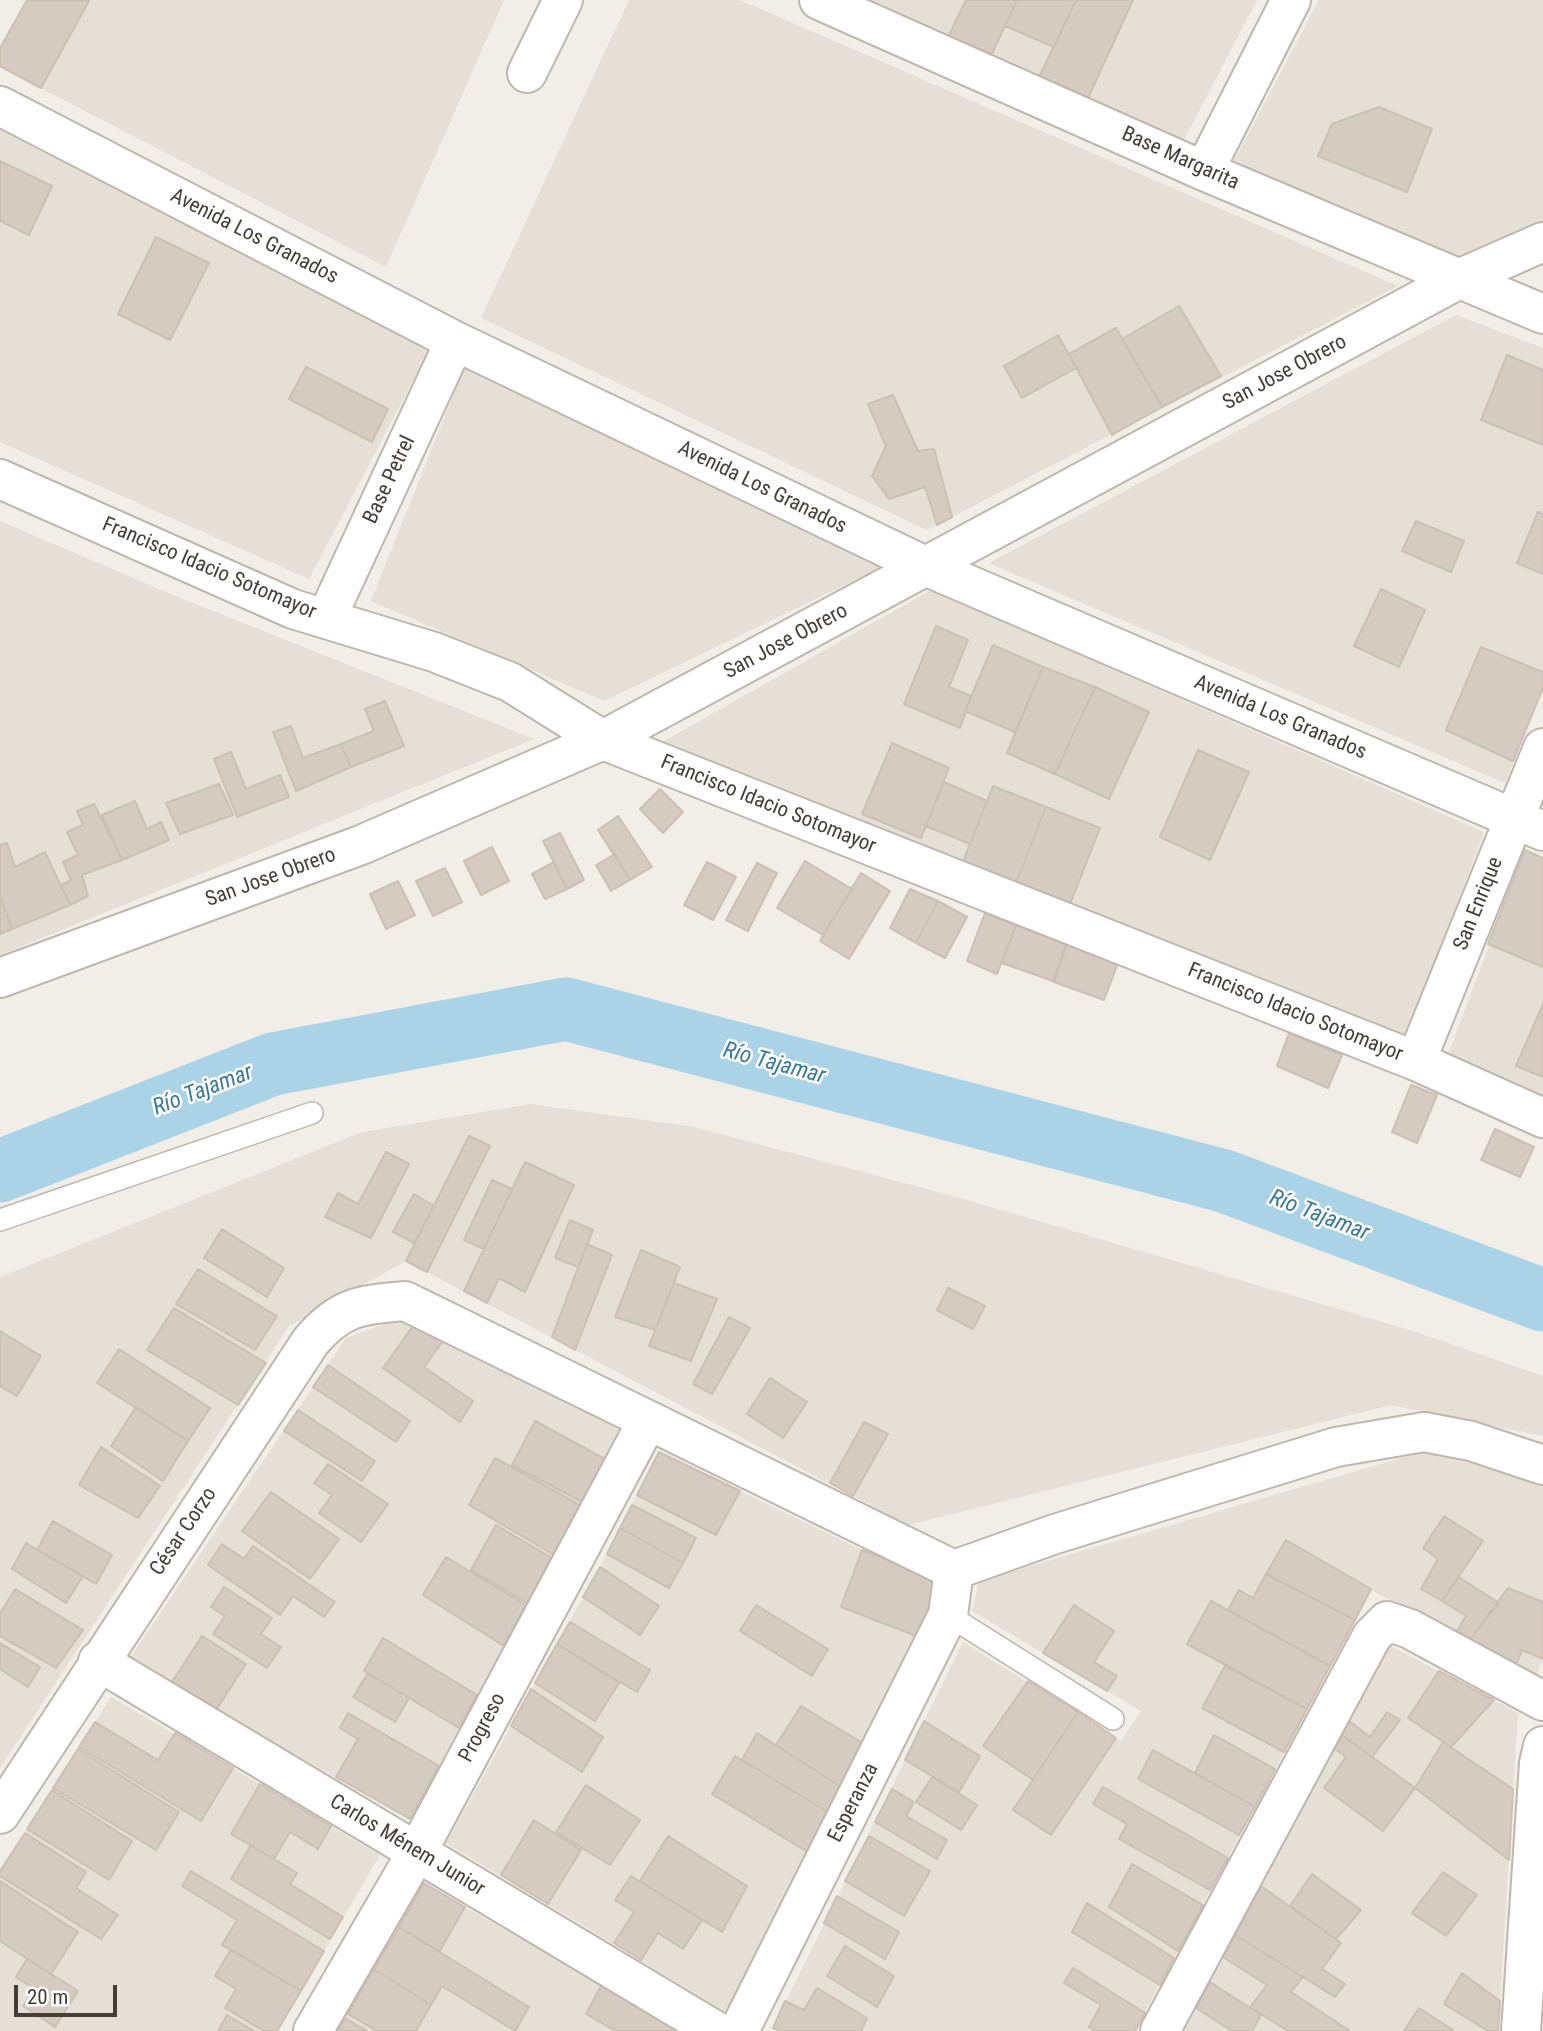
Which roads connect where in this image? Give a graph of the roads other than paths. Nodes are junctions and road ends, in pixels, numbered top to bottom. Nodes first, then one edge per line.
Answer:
1 (563, 0) edge
2 (819, 0) edge
3 (1291, 0) edge
4 (527, 74) dead end
5 (0, 106) edge
6 (1204, 171) junction
7 (1543, 242) edge
8 (1461, 278) junction
9 (1543, 314) edge
10 (455, 341) junction
11 (0, 478) edge
12 (925, 566) junction
13 (326, 619) junction
14 (603, 740) junction
15 (1543, 748) edge
16 (1528, 825) edge
17 (0, 978) edge
18 (1416, 1061) junction
19 (312, 1112) dead end
20 (1543, 1118) edge
21 (0, 1220) edge
22 (647, 1422) junction
23 (1543, 1465) edge
24 (954, 1570) junction
25 (947, 1615) junction
26 (98, 1661) junction
27 (1543, 1701) edge
28 (1113, 1719) dead end
29 (1543, 1746) edge
30 (0, 1814) edge
31 (417, 1852) junction
32 (313, 2031) edge
33 (716, 2031) edge
34 (739, 2031) edge
35 (1160, 2031) edge
36 (1521, 2031) edge

1 - 4 street
2 - 6 street, Base Margarita
3 - 6 street
5 - 10 street, Avenida Los Granados
6 - 8 street, Base Margarita
7 - 8 street, San Jose Obrero
8 - 9 street, Base Margarita
8 - 12 street, San Jose Obrero
10 - 12 street, Avenida Los Granados
10 - 13 street, Base Petrel
11 - 13 street, Francisco Idacio Sotomayor
12 - 14 street, San Jose Obrero
12 - 16 street, Avenida Los Granados
13 - 14 street, Francisco Idacio Sotomayor
14 - 17 street, San Jose Obrero
14 - 18 street, Francisco Idacio Sotomayor
15 - 16 street, San Enrique
16 - 18 street, San Enrique
18 - 20 street, Francisco Idacio Sotomayor
19 - 21 lane
22 - 24 street
22 - 26 street, César Corzo
22 - 31 street, Progreso
23 - 24 street
24 - 25 street, Esperanza
25 - 28 lane
25 - 34 street, Esperanza
26 - 30 street, César Corzo
26 - 31 street, Carlos Ménem Junior
27 - 35 street
29 - 36 street
31 - 32 street, Progreso
31 - 33 street, Carlos Ménem Junior

